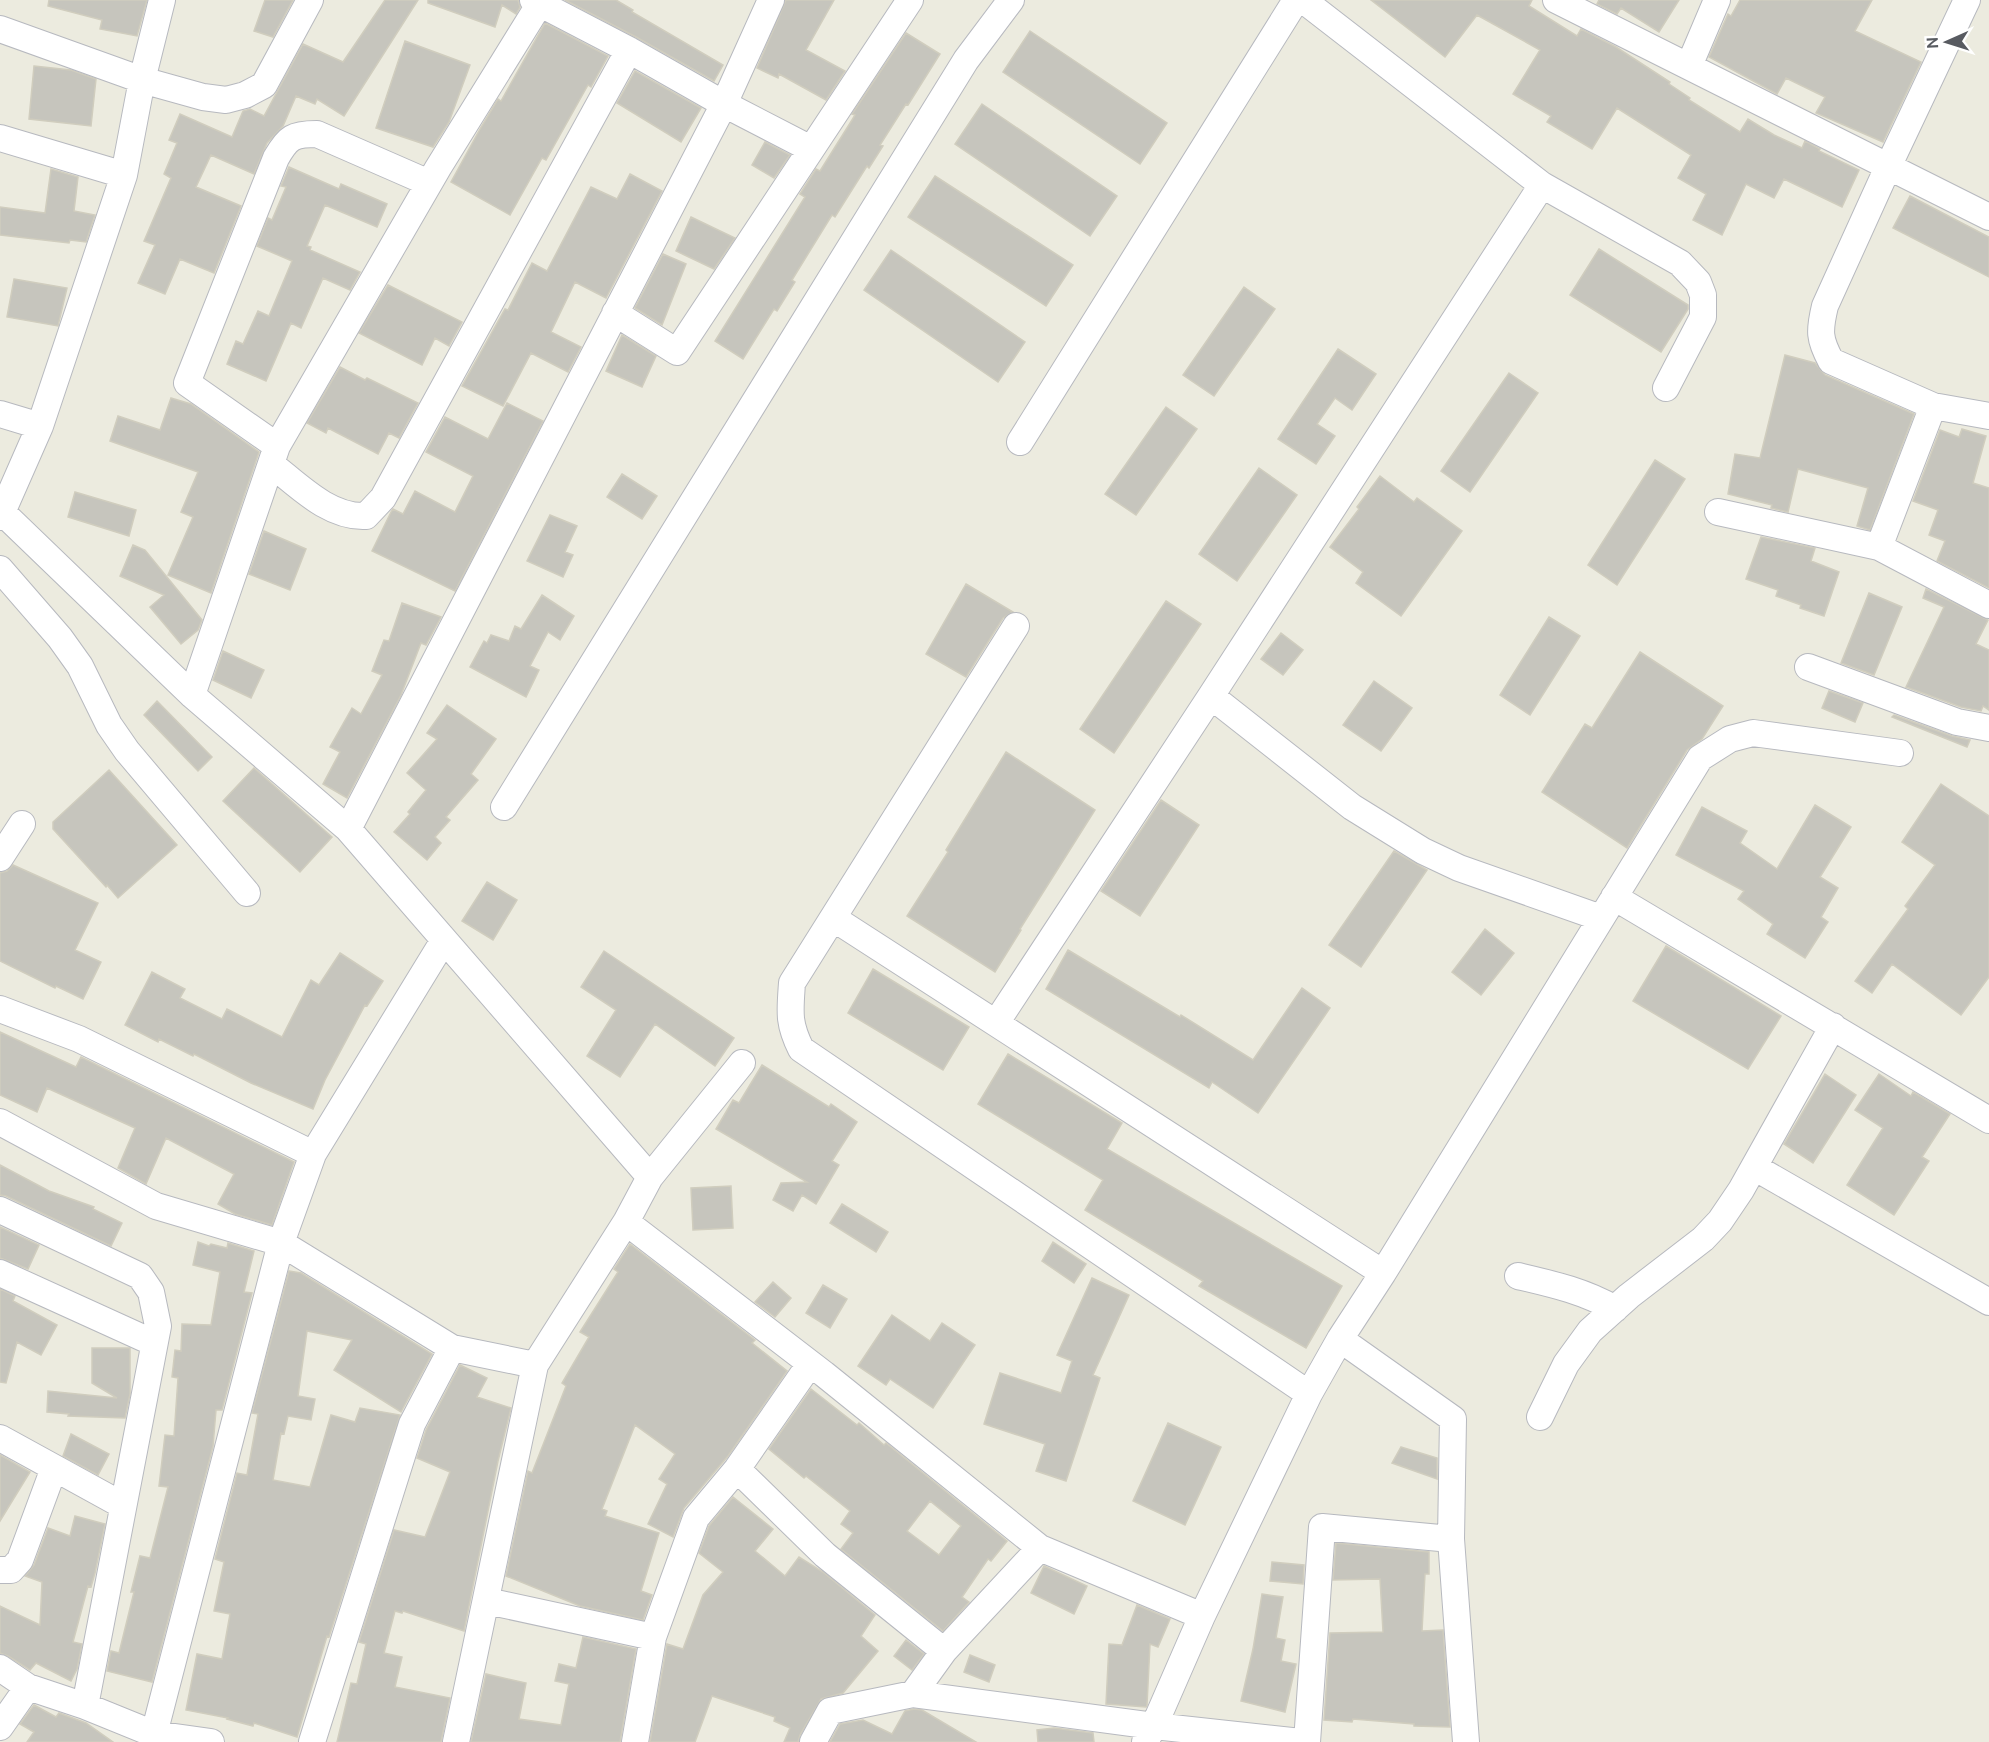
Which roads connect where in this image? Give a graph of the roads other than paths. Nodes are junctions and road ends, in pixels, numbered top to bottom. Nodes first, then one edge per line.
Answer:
1 (162, 0) edge
2 (310, 0) edge
3 (771, 0) edge
4 (910, 0) edge
5 (1011, 0) edge
6 (1296, 0) edge
7 (1303, 0) edge
8 (1556, 0) edge
9 (1717, 0) edge
10 (1967, 0) edge
11 (538, 2) edge
12 (0, 29) edge
13 (629, 50) junction
14 (1689, 66) junction
15 (142, 80) junction
16 (724, 104) junction
17 (0, 138) edge
18 (811, 149) junction
19 (1888, 167) junction
20 (124, 175) junction
21 (429, 183) junction
22 (1542, 185) junction
23 (1989, 217) edge
24 (615, 313) junction
25 (1666, 388) dead end
26 (1934, 406) junction
27 (0, 414) edge
28 (1989, 416) edge
29 (40, 426) junction
30 (1020, 442) dead end
31 (274, 455) junction
32 (1718, 512) dead end
33 (1, 515) edge
34 (1879, 547) junction
35 (0, 569) edge
36 (1989, 605) edge
37 (1016, 626) dead end
38 (1808, 667) dead end
39 (192, 695) junction
40 (1211, 696) junction
41 (1989, 728) edge
42 (1900, 753) dead end
43 (504, 807) dead end
44 (22, 824) dead end
45 (348, 829) junction
46 (0, 858) edge
47 (247, 893) dead end
48 (1607, 907) junction
49 (833, 918) junction
50 (444, 940) junction
51 (0, 1009) edge
52 (996, 1023) junction
53 (1833, 1026) junction
54 (742, 1064) dead end
55 (1989, 1120) edge
56 (0, 1122) edge
57 (314, 1154) junction
58 (1754, 1167) junction
59 (650, 1177) junction
60 (0, 1210) edge
61 (626, 1222) junction
62 (281, 1243) junction
63 (0, 1273) edge
64 (1383, 1274) junction
65 (1518, 1276) dead end
66 (1989, 1302) edge
67 (1615, 1309) junction
68 (1340, 1339) junction
69 (154, 1343) junction
70 (452, 1348) junction
71 (810, 1364) junction
72 (535, 1365) junction
73 (1309, 1394) junction
74 (1540, 1417) dead end
75 (0, 1438) edge
76 (54, 1468) junction
77 (737, 1469) junction
78 (122, 1505) junction
79 (1451, 1539) junction
80 (1040, 1548) junction
81 (0, 1570) edge
82 (487, 1601) junction
83 (1202, 1616) junction
84 (653, 1637) junction
85 (944, 1651) junction
86 (0, 1668) edge
87 (28, 1687) junction
88 (913, 1694) junction
89 (85, 1706) junction
90 (0, 1727) edge
91 (154, 1734) junction
92 (1150, 1734) edge
93 (211, 1742) edge
94 (312, 1742) edge
95 (456, 1742) edge
96 (635, 1742) edge
97 (813, 1742) edge
98 (1301, 1742) edge
99 (1307, 1742) edge
100 (1466, 1742) edge

1 - 15 street
2 - 15 street
3 - 16 street
4 - 18 street
5 - 43 street
6 - 30 street
7 - 22 street
8 - 14 street
9 - 14 street
10 - 19 street
11 - 13 street
11 - 21 street
12 - 15 street
13 - 16 street
13 - 31 street
14 - 19 street
15 - 20 street
16 - 18 street
16 - 24 street
17 - 20 street
18 - 24 street
19 - 23 street
19 - 26 street
20 - 29 street
21 - 31 street
21 - 31 street
22 - 25 street
22 - 40 street
24 - 45 street
26 - 28 street
26 - 34 street
27 - 29 street
29 - 33 street
31 - 39 street
32 - 34 street
33 - 39 street
34 - 36 street
35 - 47 street
37 - 49 street
38 - 41 street
39 - 45 street
40 - 48 street
40 - 52 street
42 - 48 street
44 - 46 street
45 - 50 street
48 - 53 street
48 - 64 street
49 - 52 street
49 - 73 street
50 - 57 street
50 - 59 street
51 - 57 street
52 - 64 street
53 - 55 street
53 - 58 street
54 - 59 street
56 - 62 street
57 - 62 street
58 - 66 street
58 - 67 street
59 - 61 street
60 - 69 street
61 - 71 street
61 - 72 street
62 - 70 street
62 - 91 street
63 - 69 street
64 - 68 street
65 - 67 street
67 - 74 street
68 - 73 street
68 - 79 street
69 - 78 street
70 - 72 street
70 - 94 street
71 - 77 street
71 - 80 street
72 - 82 street
73 - 83 street
75 - 76 street
76 - 78 street
76 - 81 street
77 - 84 street
77 - 85 street
78 - 89 street
79 - 99 street
79 - 100 street
80 - 83 street
80 - 85 street
82 - 84 street
82 - 95 street
83 - 92 street
84 - 96 street
85 - 88 street
86 - 87 street
87 - 89 street
87 - 90 street
88 - 92 street
88 - 97 street
89 - 91 street
91 - 93 street
92 - 98 street

